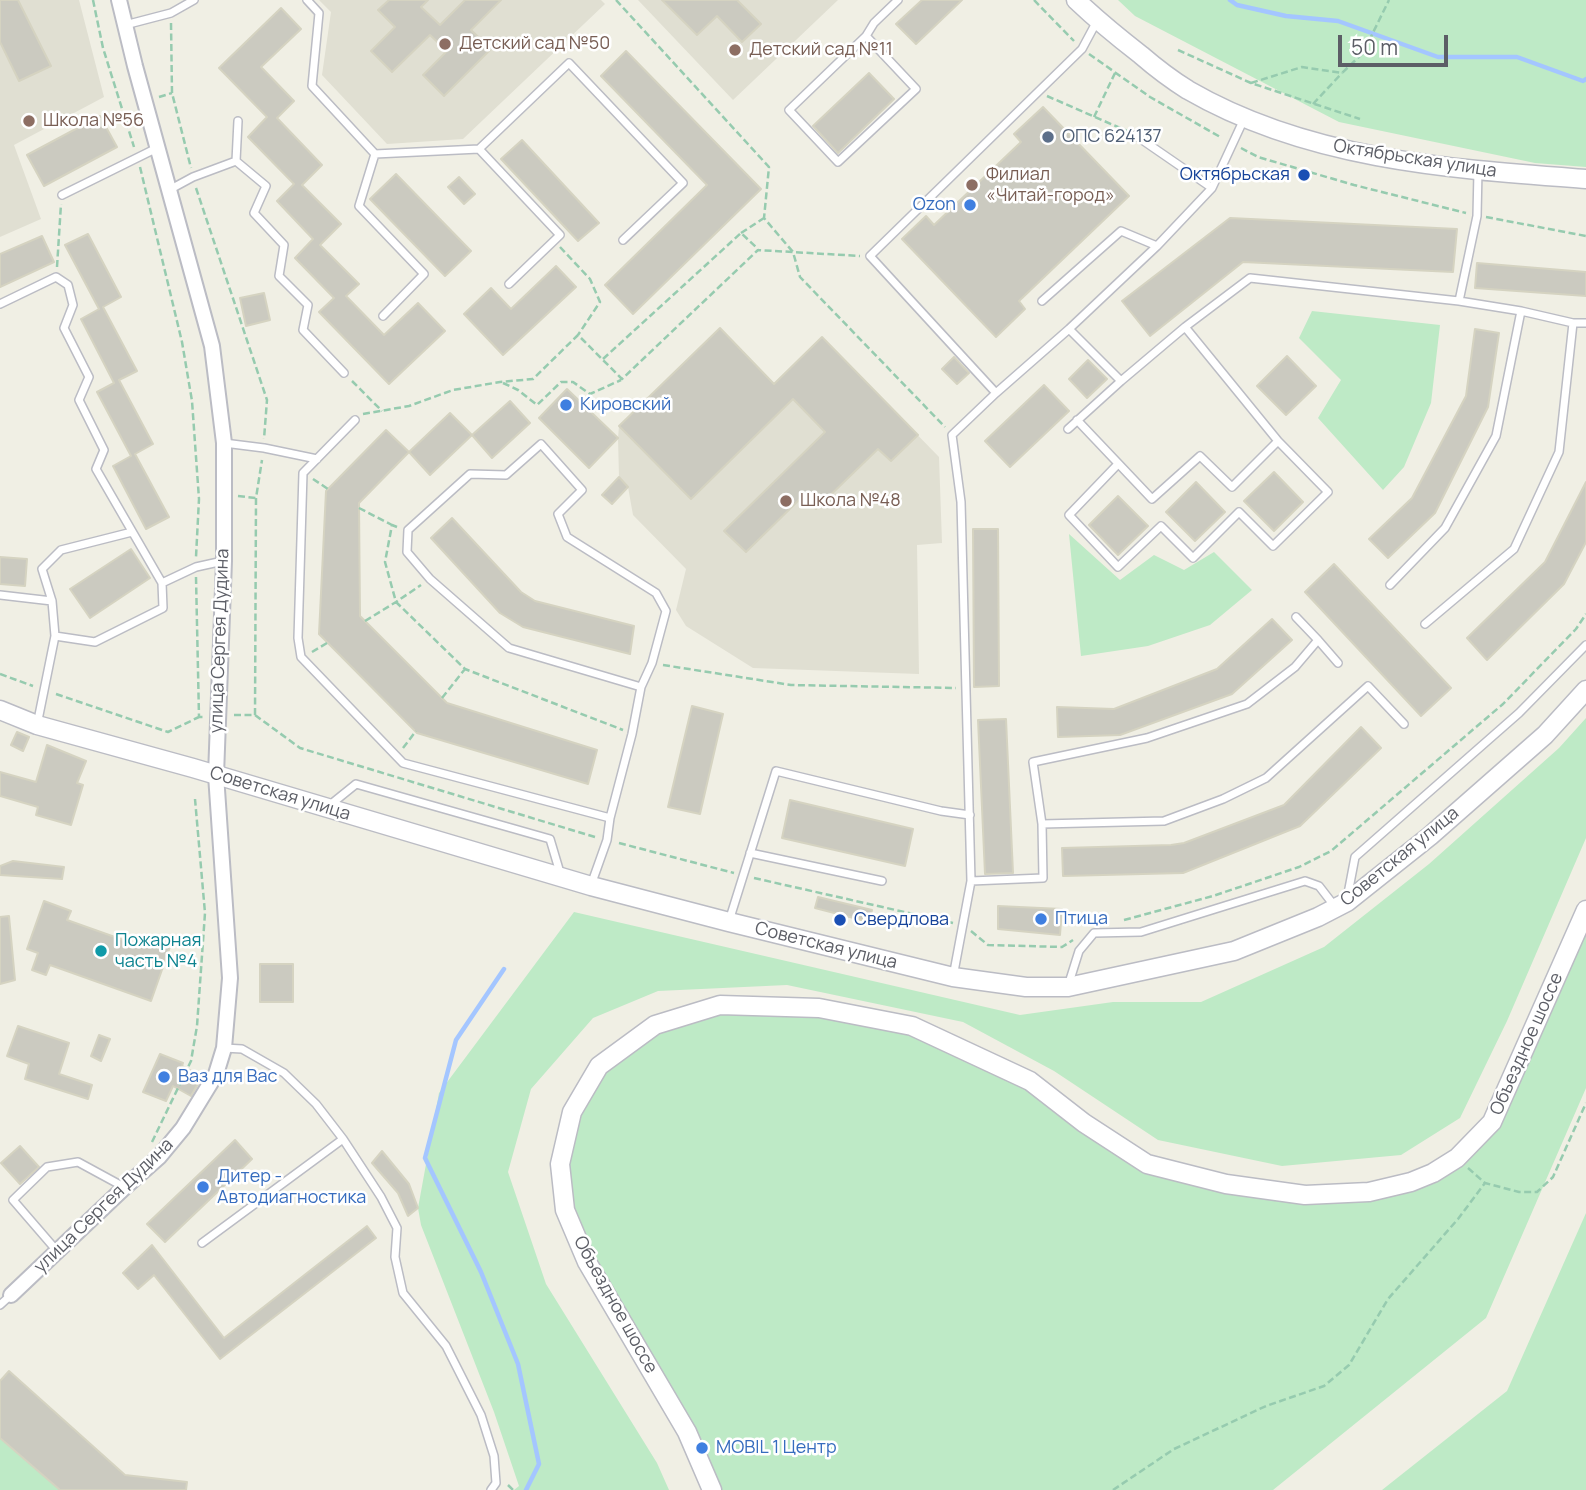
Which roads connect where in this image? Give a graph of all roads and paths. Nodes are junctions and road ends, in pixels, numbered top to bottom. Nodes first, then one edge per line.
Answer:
1 (93, 0) edge
2 (119, 0) edge
3 (194, 0) edge
4 (307, 0) edge
5 (616, 0) edge
6 (898, 0) edge
7 (1034, 0) edge
8 (1076, 0) edge
9 (1389, 0) edge
10 (1097, 20) junction
11 (125, 25) junction
12 (866, 36) junction
13 (1082, 49) junction
14 (1178, 50) dead end
15 (1115, 72) junction
16 (1342, 73) junction
17 (1251, 83) junction
18 (1037, 92) junction
19 (1313, 104) junction
20 (1094, 117) junction
21 (1244, 118) junction
22 (1360, 119) dead end
23 (238, 121) dead end
24 (1135, 135) joint
25 (1233, 144) junction
26 (157, 148) junction
27 (479, 149) junction
28 (375, 154) junction
29 (138, 159) junction
30 (236, 162) junction
31 (1478, 171) junction
32 (1586, 179) edge
33 (1354, 186) dead end
34 (1212, 188) junction
35 (169, 191) junction
36 (62, 195) joint
37 (764, 218) junction
38 (741, 233) junction
39 (554, 240) junction
40 (623, 240) dead end
41 (1157, 246) junction
42 (758, 250) junction
43 (793, 252) junction
44 (870, 256) junction
45 (56, 278) junction
46 (509, 284) dead end
47 (1042, 301) dead end
48 (1459, 301) junction
49 (0, 304) edge
50 (1521, 311) junction
51 (383, 316) dead end
52 (1573, 323) junction
53 (1586, 323) edge
54 (1185, 327) junction
55 (1069, 329) junction
56 (578, 335) junction
57 (603, 359) junction
58 (344, 373) joint
59 (622, 379) junction
60 (1121, 381) junction
61 (500, 382) junction
62 (996, 393) junction
63 (382, 411) junction
64 (355, 420) joint
65 (1077, 420) junction
66 (1068, 429) dead end
67 (952, 435) junction
68 (1278, 441) junction
69 (225, 443) junction
70 (317, 458) junction
71 (1118, 464) junction
72 (303, 473) junction
73 (328, 489) dead end
74 (359, 509) dead end
75 (392, 525) junction
76 (408, 530) junction
77 (132, 531) junction
78 (224, 561) junction
79 (196, 567) junction
80 (430, 579) junction
81 (162, 583) junction
82 (1390, 585) dead end
83 (0, 595) edge
84 (52, 601) junction
85 (396, 602) junction
86 (1586, 614) edge
87 (1296, 617) dead end
88 (365, 621) dead end
89 (1425, 624) dead end
90 (55, 636) junction
91 (1318, 640) junction
92 (327, 643) dead end
93 (1586, 645) edge
94 (301, 657) junction
95 (652, 663) junction
96 (1338, 663) dead end
97 (465, 669) junction
98 (0, 674) edge
99 (641, 687) junction
100 (966, 688) junction
101 (44, 690) junction
102 (1586, 690) edge
103 (442, 698) dead end
104 (0, 710) edge
105 (218, 716) junction
106 (199, 717) junction
107 (1404, 724) dead end
108 (37, 725) junction
109 (416, 732) dead end
110 (632, 734) junction
111 (397, 756) junction
112 (216, 775) junction
113 (195, 799) dead end
114 (326, 808) junction
115 (970, 815) junction
116 (610, 818) junction
117 (1042, 824) junction
118 (607, 840) junction
119 (750, 853) junction
120 (743, 875) junction
121 (561, 877) junction
122 (882, 881) dead end
123 (971, 881) junction
124 (591, 886) junction
125 (1342, 905) junction
126 (1586, 910) edge
127 (1121, 921) dead end
128 (729, 922) junction
129 (963, 925) junction
130 (1073, 939) dead end
131 (953, 977) junction
132 (1068, 987) junction
133 (224, 1048) junction
134 (1586, 1103) edge
135 (343, 1139) junction
136 (148, 1150) dead end
137 (1457, 1158) junction
138 (1485, 1183) junction
139 (125, 1187) junction
140 (202, 1243) dead end
141 (57, 1251) junction
142 (5, 1300) edge
143 (491, 1490) edge
144 (712, 1490) edge
145 (1113, 1490) edge

1 - 29 path
2 - 11 street, улица Сергея Дудина
3 - 11 lane
4 - 28 lane
5 - 37 path
6 - 12 lane
7 - 13 path
8 - 10 street, Октябрьская улица
9 - 16 path
10 - 13 lane
10 - 21 street, Октябрьская улица
11 - 26 street, улица Сергея Дудина
12 - 12 lane
13 - 15 path
13 - 18 lane
14 - 17 path
15 - 20 path
15 - 25 path
16 - 17 path
16 - 19 path
17 - 19 path
18 - 20 path
18 - 44 lane
19 - 22 path
20 - 24 path
21 - 25 lane
21 - 31 street, Октябрьская улица
23 - 30 lane
24 - 34 lane
25 - 33 path
25 - 34 lane
26 - 29 lane
26 - 35 street, улица Сергея Дудина
27 - 28 lane
27 - 39 lane
27 - 40 lane
28 - 51 lane
29 - 36 lane
29 - 79 path
30 - 35 lane
30 - 58 lane
31 - 32 street, Октябрьская улица
31 - 48 lane
34 - 41 lane
35 - 69 street, улица Сергея Дудина
36 - 45 path
37 - 38 path
37 - 43 path
38 - 42 path
38 - 57 path
39 - 46 lane
39 - 56 path
41 - 47 lane
41 - 55 lane
42 - 43 path
42 - 59 path
43 - 44 path
43 - 67 path
44 - 62 lane
45 - 49 lane
45 - 77 lane
48 - 50 lane
48 - 54 lane
50 - 52 lane
50 - 82 lane
52 - 53 lane
52 - 89 lane
54 - 60 lane
54 - 68 lane
55 - 60 lane
55 - 62 lane
56 - 57 path
56 - 61 path
57 - 59 path
58 - 63 path
59 - 61 path
60 - 65 lane
61 - 63 path
62 - 67 lane
63 - 64 path
64 - 70 lane
65 - 66 lane
65 - 71 lane
67 - 100 lane
68 - 71 lane
68 - 71 lane
69 - 70 lane
69 - 78 street, улица Сергея Дудина
70 - 72 lane
72 - 73 path
72 - 94 lane
74 - 75 path
75 - 76 path
75 - 85 path
76 - 80 lane
76 - 95 lane
77 - 81 lane
77 - 84 lane
78 - 79 lane
78 - 105 street, улица Сергея Дудина
79 - 81 lane
79 - 106 path
80 - 85 path
80 - 99 lane
81 - 90 lane
83 - 84 lane
84 - 90 lane
85 - 88 path
85 - 97 path
86 - 127 path
87 - 91 lane
90 - 101 lane
91 - 96 lane
91 - 117 lane
92 - 94 path
93 - 125 lane
94 - 111 lane
95 - 99 lane
95 - 100 path
97 - 103 path
97 - 110 path
98 - 101 path
99 - 110 lane
100 - 115 lane
101 - 106 path
101 - 108 lane
102 - 125 street, Советская улица
104 - 108 street, Советская улица
105 - 106 path
105 - 112 street, улица Сергея Дудина
105 - 118 path
107 - 117 lane
108 - 112 street, Советская улица
109 - 111 path
110 - 116 lane
111 - 116 lane
112 - 114 street, Советская улица
112 - 133 street, улица Сергея Дудина
113 - 136 path
114 - 121 street, Советская улица
114 - 121 lane
115 - 119 lane
115 - 123 lane
116 - 118 lane
117 - 123 lane
118 - 120 path
118 - 124 lane
119 - 120 lane
119 - 122 lane
120 - 128 lane
120 - 129 path
121 - 124 street, Советская улица
123 - 129 lane
124 - 128 street, Советская улица
125 - 132 street, Советская улица
125 - 132 lane
126 - 137 street, Объездное шоссе
128 - 131 street, Советская улица
129 - 130 path
129 - 131 lane
131 - 132 street, Советская улица
133 - 135 lane
133 - 139 street, улица Сергея Дудина
134 - 138 path
135 - 140 lane
135 - 143 lane
137 - 138 path
137 - 144 street, Объездное шоссе
138 - 145 path
139 - 141 street, улица Сергея Дудина
139 - 141 lane
141 - 142 street, улица Сергея Дудина

